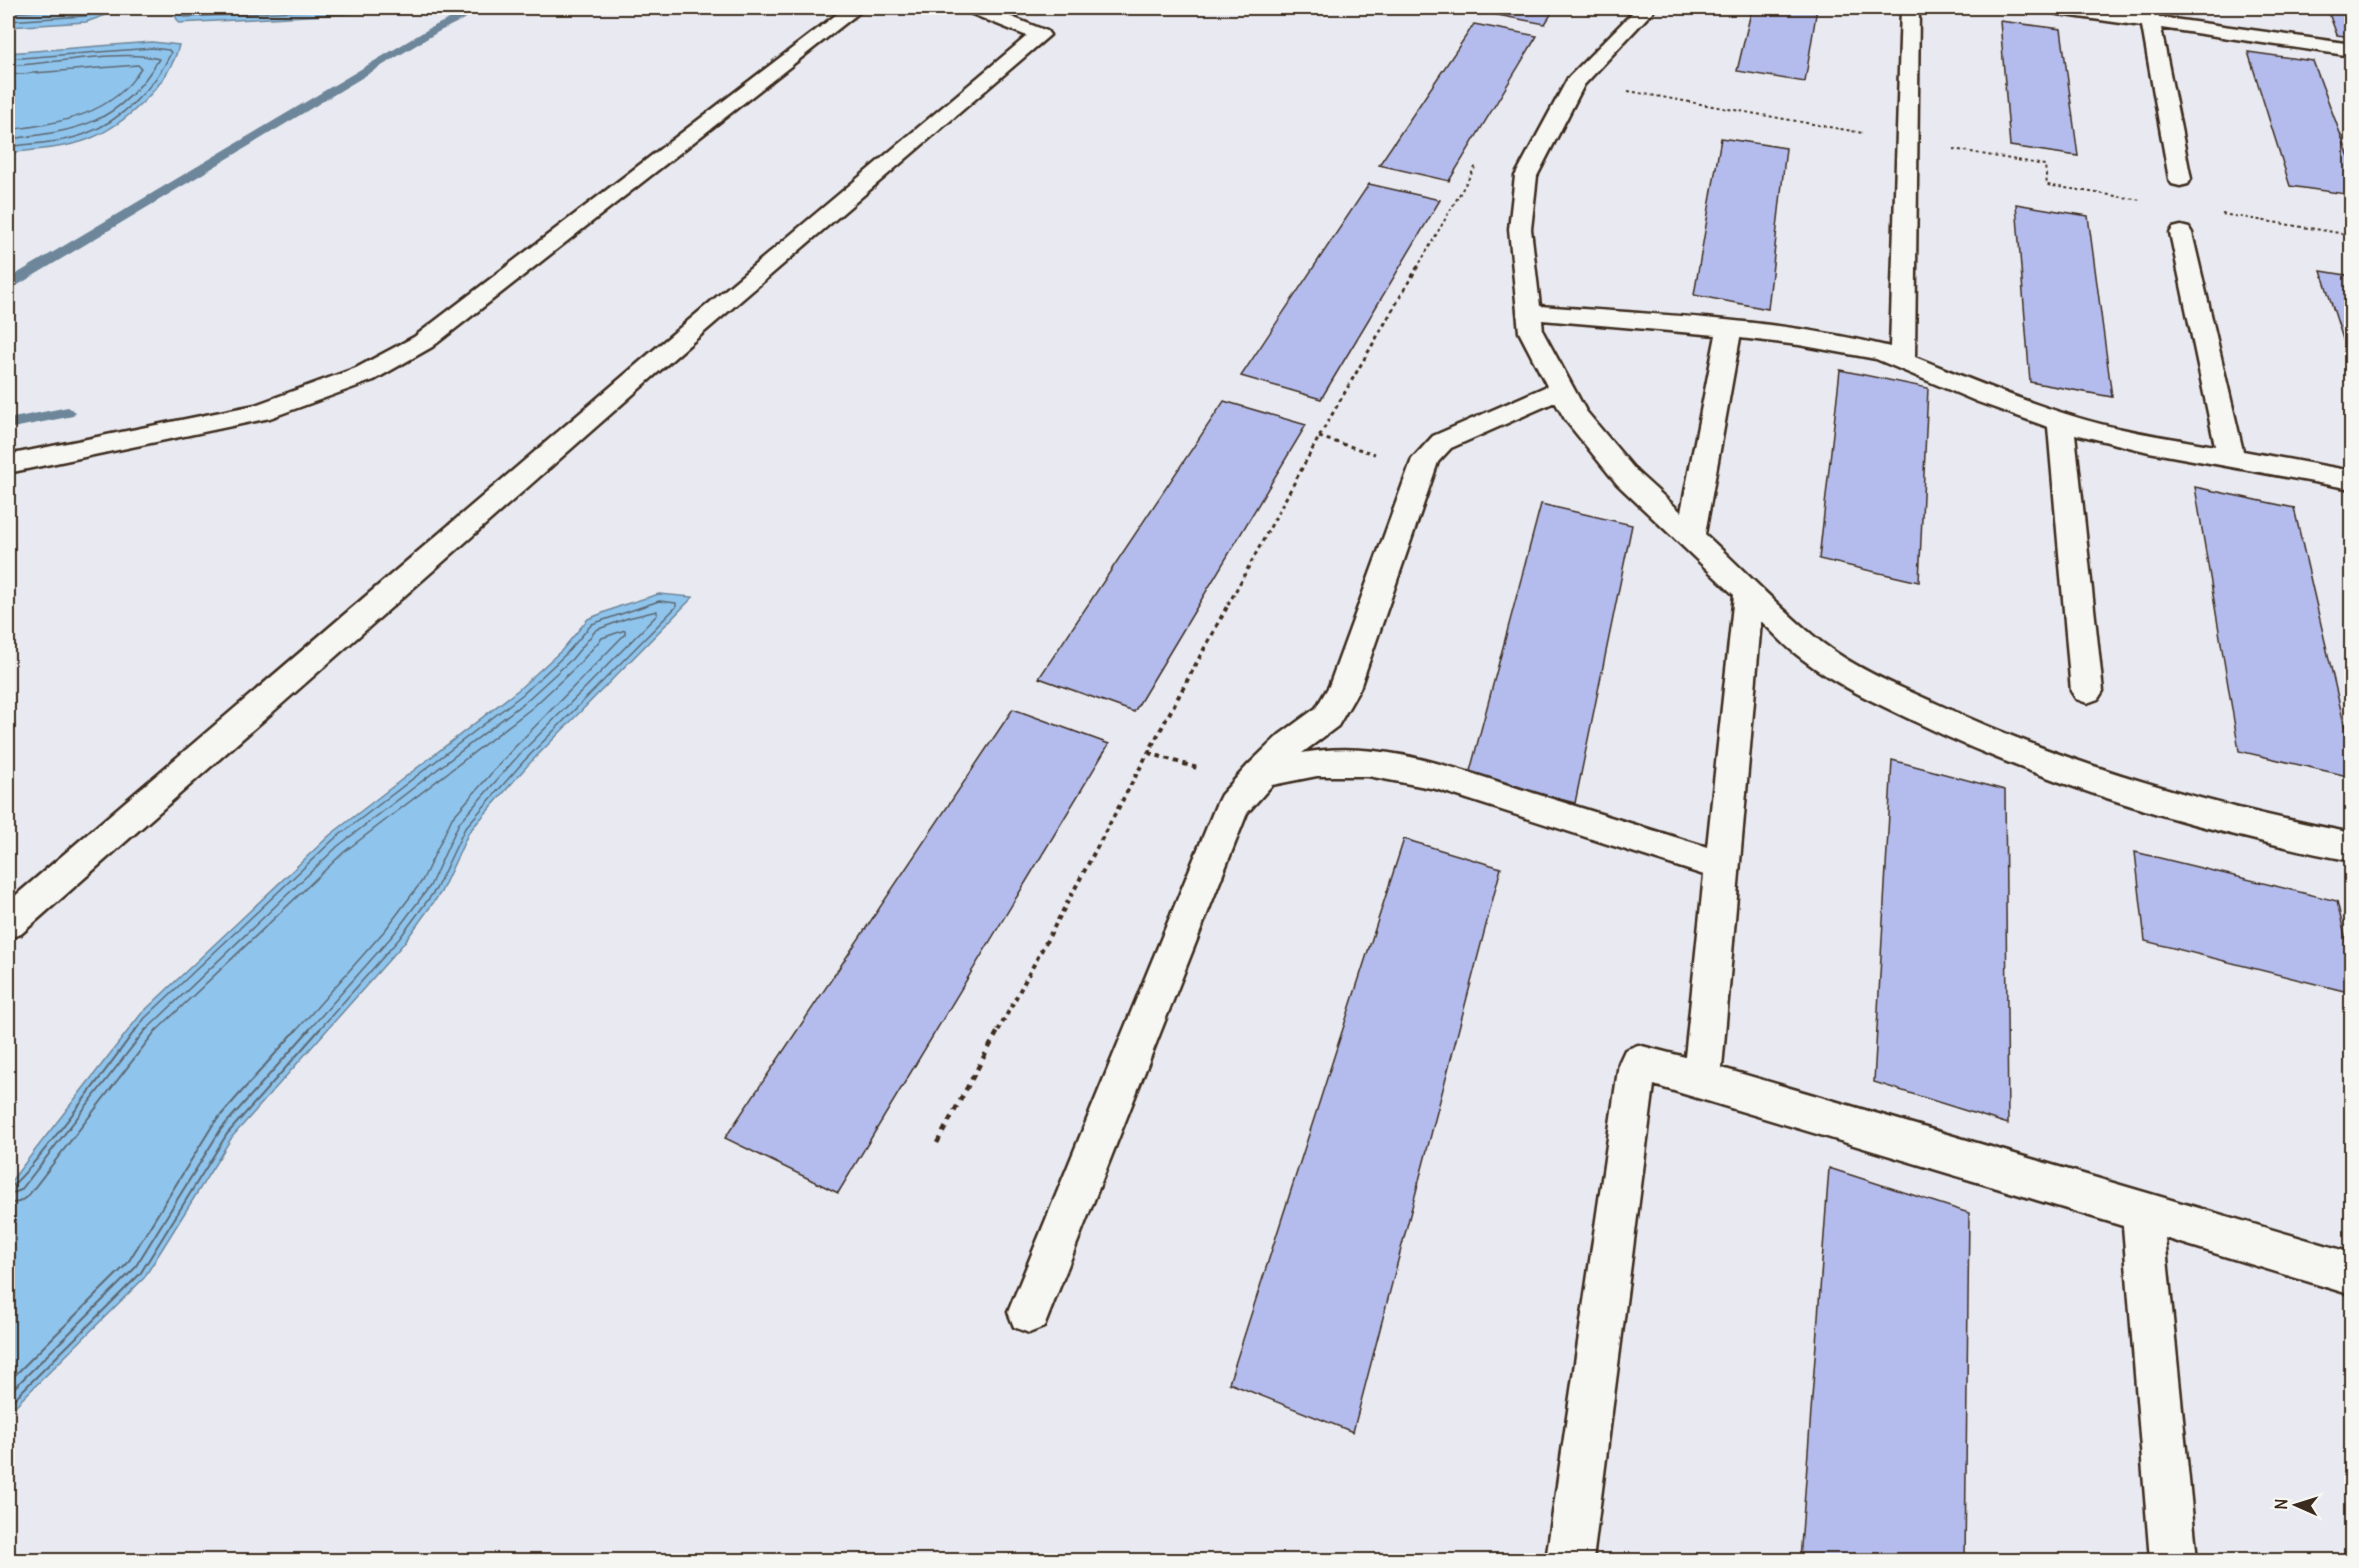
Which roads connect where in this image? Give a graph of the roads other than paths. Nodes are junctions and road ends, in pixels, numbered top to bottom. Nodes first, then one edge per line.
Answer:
1 (856, 8) edge
2 (974, 8) edge
3 (1647, 8) edge
4 (1910, 8) edge
5 (2058, 8) edge
6 (2149, 14) edge
7 (2252, 17) dead end
8 (2257, 36) junction
9 (2352, 50) edge
10 (2181, 179) dead end
11 (2181, 233) dead end
12 (1529, 312) junction
13 (1728, 329) junction
14 (1902, 361) junction
15 (1561, 389) junction
16 (2061, 422) junction
17 (2231, 459) junction
18 (8, 464) edge
19 (2352, 480) edge
20 (1690, 537) junction
21 (1749, 591) junction
22 (2087, 691) dead end
23 (1260, 774) junction
24 (2352, 847) edge
25 (1722, 866) junction
26 (8, 923) edge
27 (1702, 1080) junction
28 (2142, 1210) junction
29 (2352, 1274) edge
30 (1029, 1312) dead end
31 (1569, 1560) edge
32 (2174, 1560) edge

1 - 18 street
2 - 26 street
3 - 12 street
4 - 14 street
5 - 6 street
6 - 8 street
6 - 10 street
7 - 8 street
8 - 9 street
11 - 17 street
12 - 13 street
12 - 15 street
13 - 14 street
13 - 20 street
14 - 16 street
15 - 20 street
15 - 23 street
16 - 17 street
16 - 22 street
17 - 19 street
20 - 21 street
21 - 24 street
21 - 25 street
23 - 25 street
23 - 30 street
25 - 27 street
27 - 28 street
27 - 31 street
28 - 29 street
28 - 32 street

